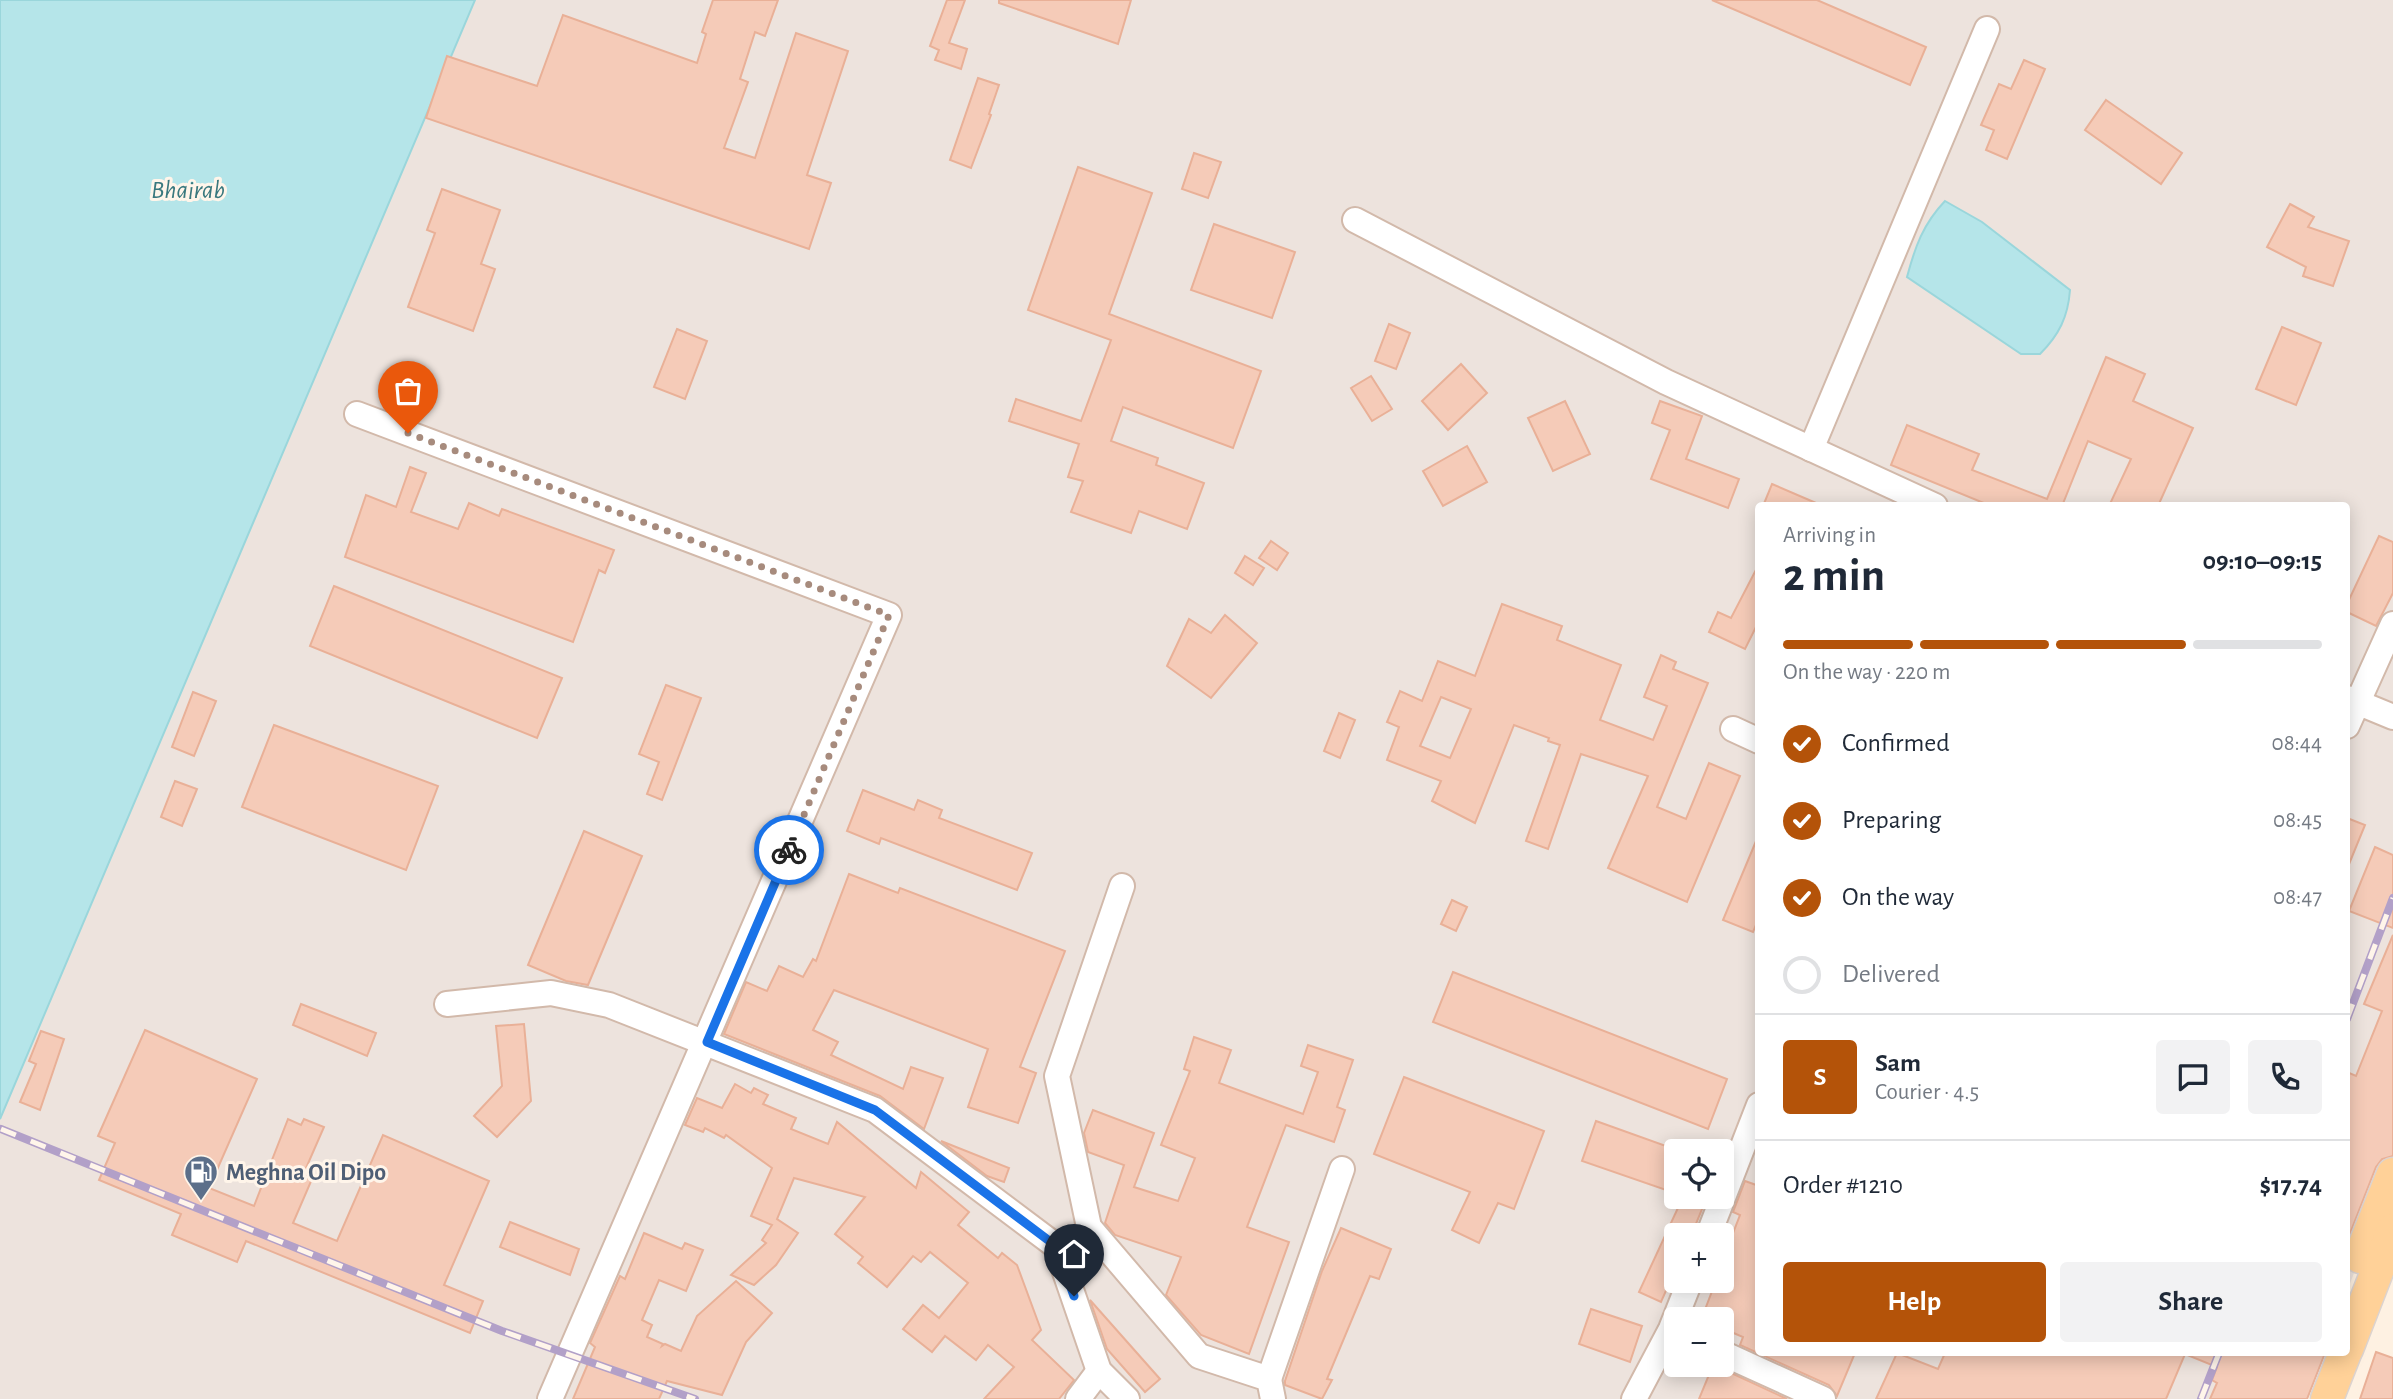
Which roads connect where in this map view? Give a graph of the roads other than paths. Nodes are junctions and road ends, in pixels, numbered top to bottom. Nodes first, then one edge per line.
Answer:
1 (1987, 29) dead end
2 (1355, 220) dead end
3 (358, 414) dead end
4 (1811, 449) junction
5 (1926, 502) edge
6 (2393, 624) edge
7 (2352, 700) edge
8 (2393, 717) edge
9 (1733, 729) dead end
10 (1755, 739) edge
11 (1122, 886) dead end
12 (447, 1003) dead end
13 (707, 1042) junction
14 (1755, 1115) edge
15 (1342, 1169) dead end
16 (2393, 1174) edge
17 (1713, 1223) edge
18 (2393, 1230) edge
19 (2378, 1263) edge
20 (2350, 1288) edge
21 (2350, 1340) edge
22 (1664, 1348) edge
23 (2322, 1356) edge
24 (2344, 1356) edge
25 (1734, 1358) edge
26 (1100, 1371) junction
27 (1271, 1389) edge
28 (550, 1399) edge
29 (1077, 1399) edge
30 (1127, 1399) edge
31 (1634, 1399) edge
32 (1823, 1399) edge
33 (2305, 1399) edge
34 (2327, 1399) edge

1 - 4 street
2 - 4 street
3 - 13 street
4 - 5 street
6 - 7 street
7 - 8 street
9 - 10 street
11 - 27 street
12 - 13 street
13 - 26 street
13 - 28 street
14 - 17 street
15 - 27 street
16 - 19 main road
18 - 19 main road
19 - 20 main road
19 - 21 main road
22 - 31 street
23 - 33 main road
24 - 34 main road
25 - 32 street
26 - 29 street
26 - 30 street

